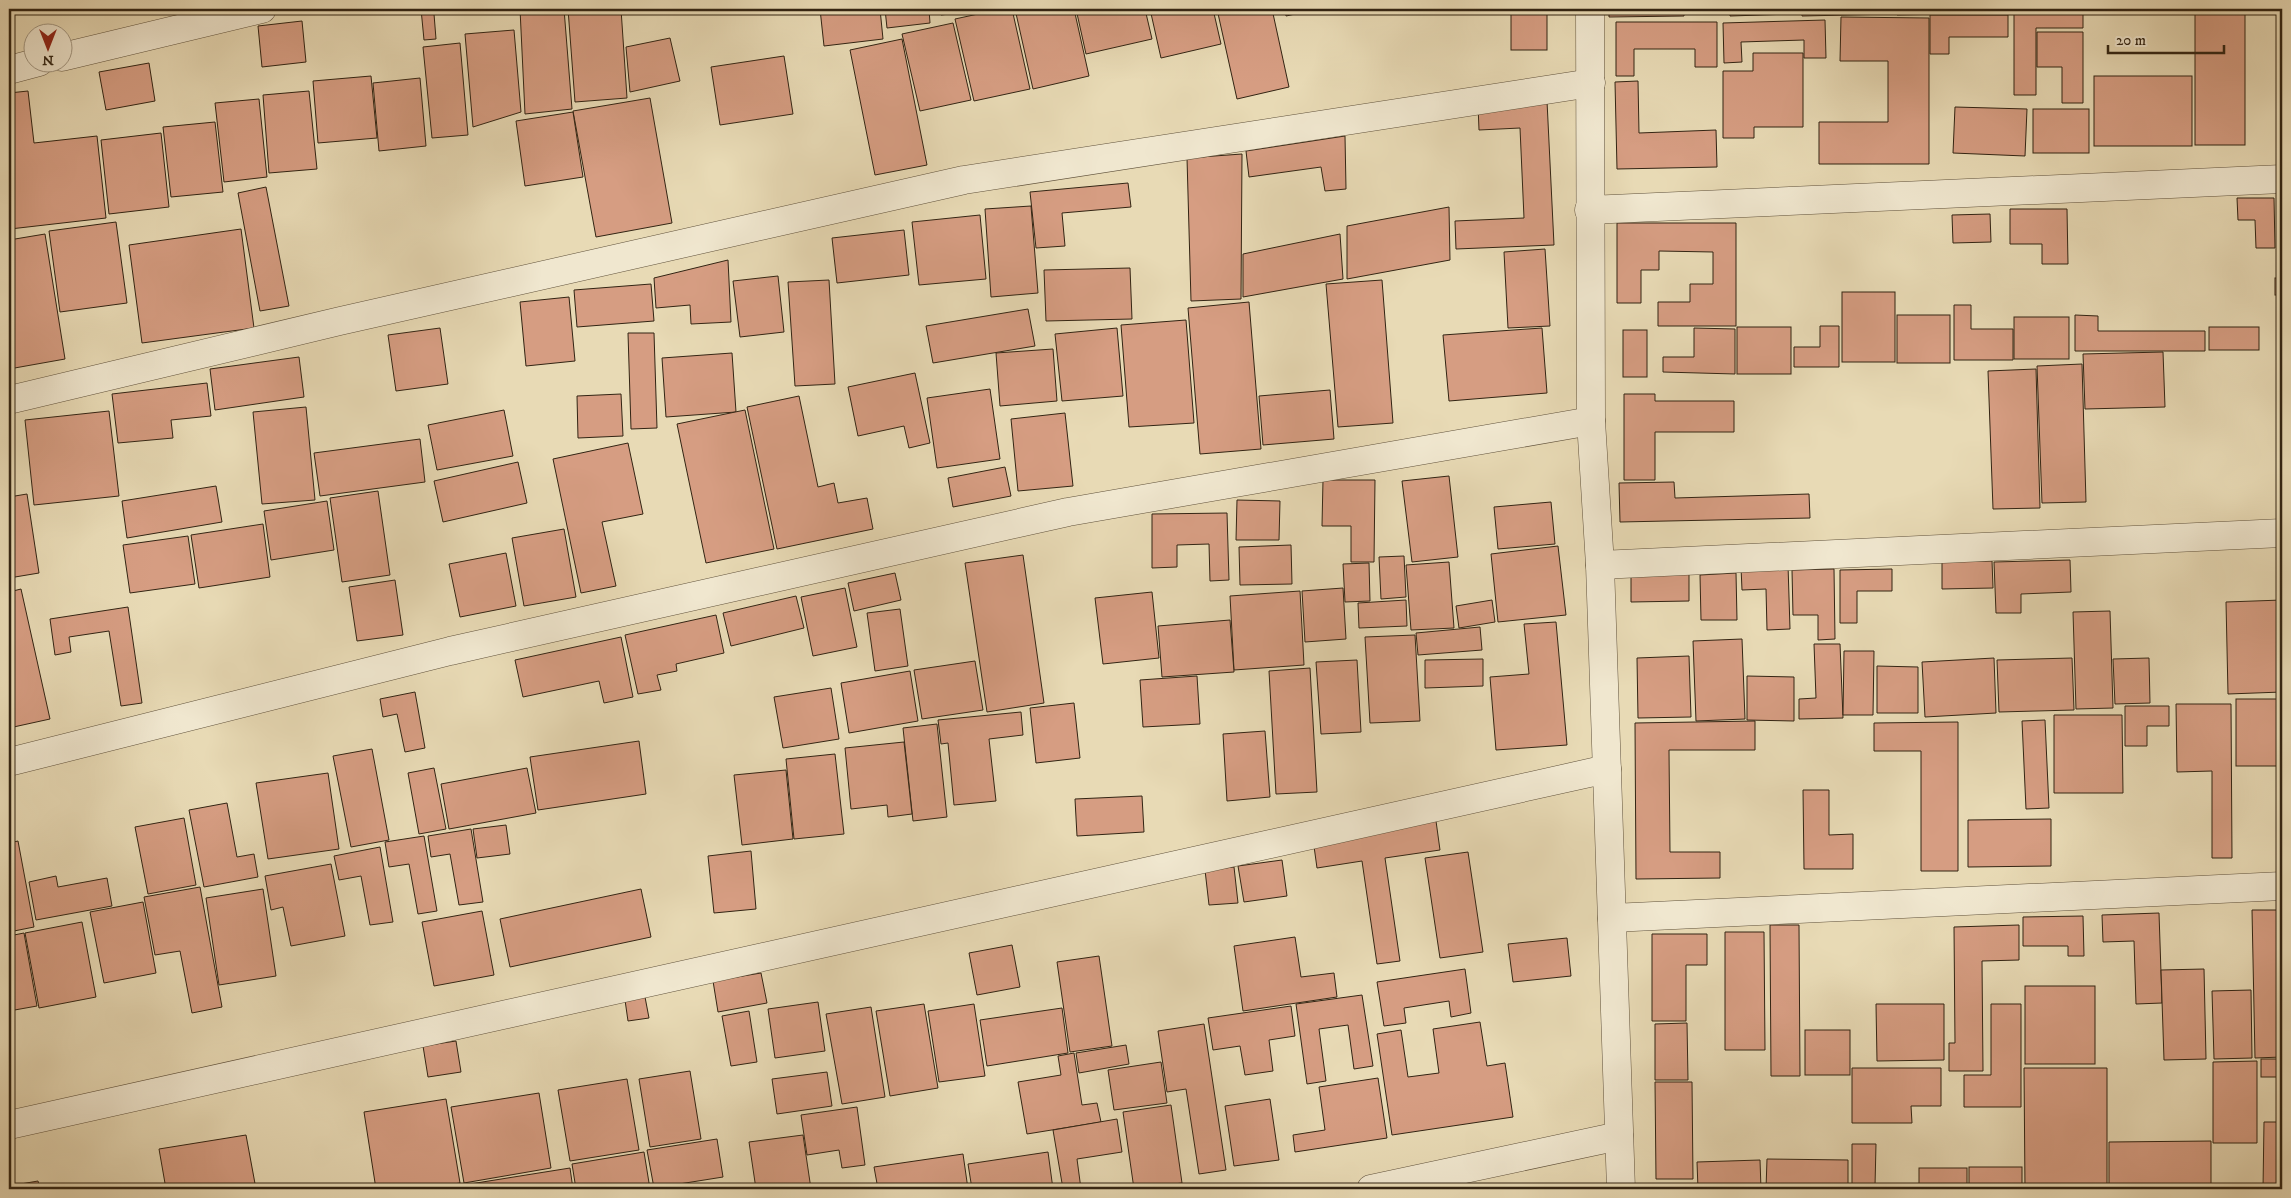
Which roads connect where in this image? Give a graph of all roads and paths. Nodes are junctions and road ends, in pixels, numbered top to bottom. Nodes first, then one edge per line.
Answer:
1 (262, 9) edge
2 (1590, 9) edge
3 (72, 55) edge
4 (22, 67) edge
5 (9, 70) edge
6 (1591, 83) junction
7 (2282, 179) edge
8 (1589, 210) junction
9 (9, 400) edge
10 (1590, 421) junction
11 (2282, 533) edge
12 (1600, 565) junction
13 (9, 762) edge
14 (1607, 769) junction
15 (2282, 886) edge
16 (1612, 918) junction
17 (9, 1125) edge
18 (1619, 1136) junction
19 (1370, 1189) edge
20 (1621, 1189) edge

1 - 3 street
2 - 6 street
4 - 5 street
6 - 8 street
6 - 9 street
7 - 8 street
8 - 10 street
10 - 12 street
10 - 13 street
11 - 12 street
12 - 14 street
14 - 16 street
14 - 17 street
15 - 16 street
16 - 18 street
18 - 19 street
18 - 20 street

